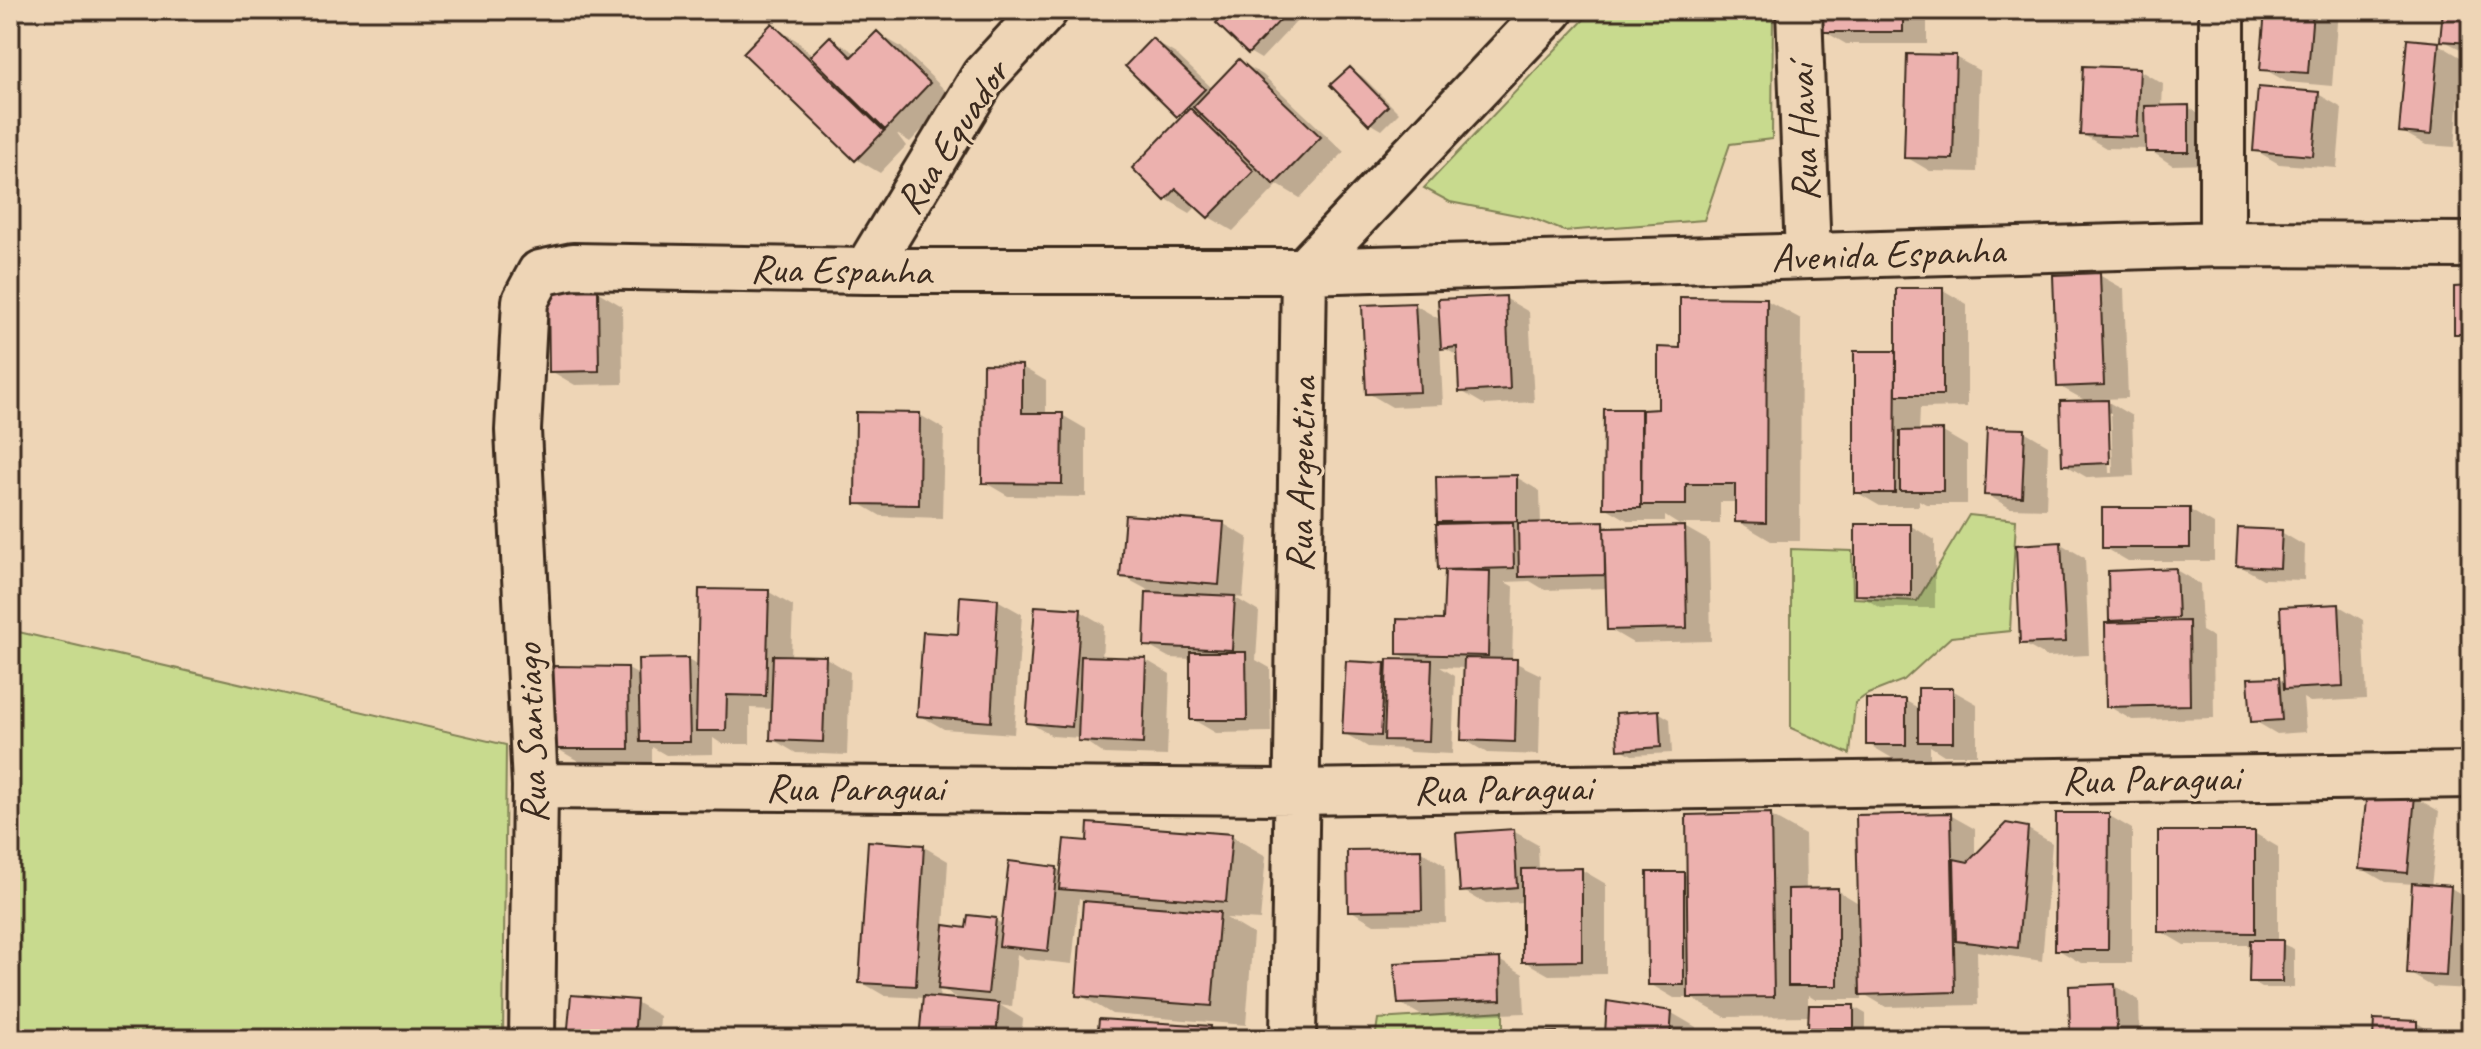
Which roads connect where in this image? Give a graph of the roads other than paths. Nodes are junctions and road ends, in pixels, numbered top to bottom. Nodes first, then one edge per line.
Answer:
1 (1045, 10) edge
2 (1551, 10) edge
3 (1799, 10) edge
4 (2222, 10) edge
5 (2222, 244) junction
6 (2471, 245) edge
7 (1808, 256) junction
8 (866, 271) junction
9 (1304, 271) junction
10 (518, 430) joint
11 (2471, 775) edge
12 (535, 786) junction
13 (1296, 792) junction
14 (532, 1039) edge
15 (1293, 1039) edge

1 - 8 street, Rua Equador
2 - 9 street
3 - 7 street, Rua Havaí
4 - 5 street
5 - 6 street, Avenida Espanha
5 - 7 street, Avenida Espanha
7 - 9 street, Avenida Espanha
8 - 9 street, Rua Espanha
8 - 10 street, Rua Espanha
9 - 13 street, Rua Argentina
10 - 12 street, Rua Santiago
11 - 13 street, Rua Paraguai
12 - 13 street, Rua Paraguai
12 - 14 street, Rua Santiago
13 - 15 street, Rua Argentina

